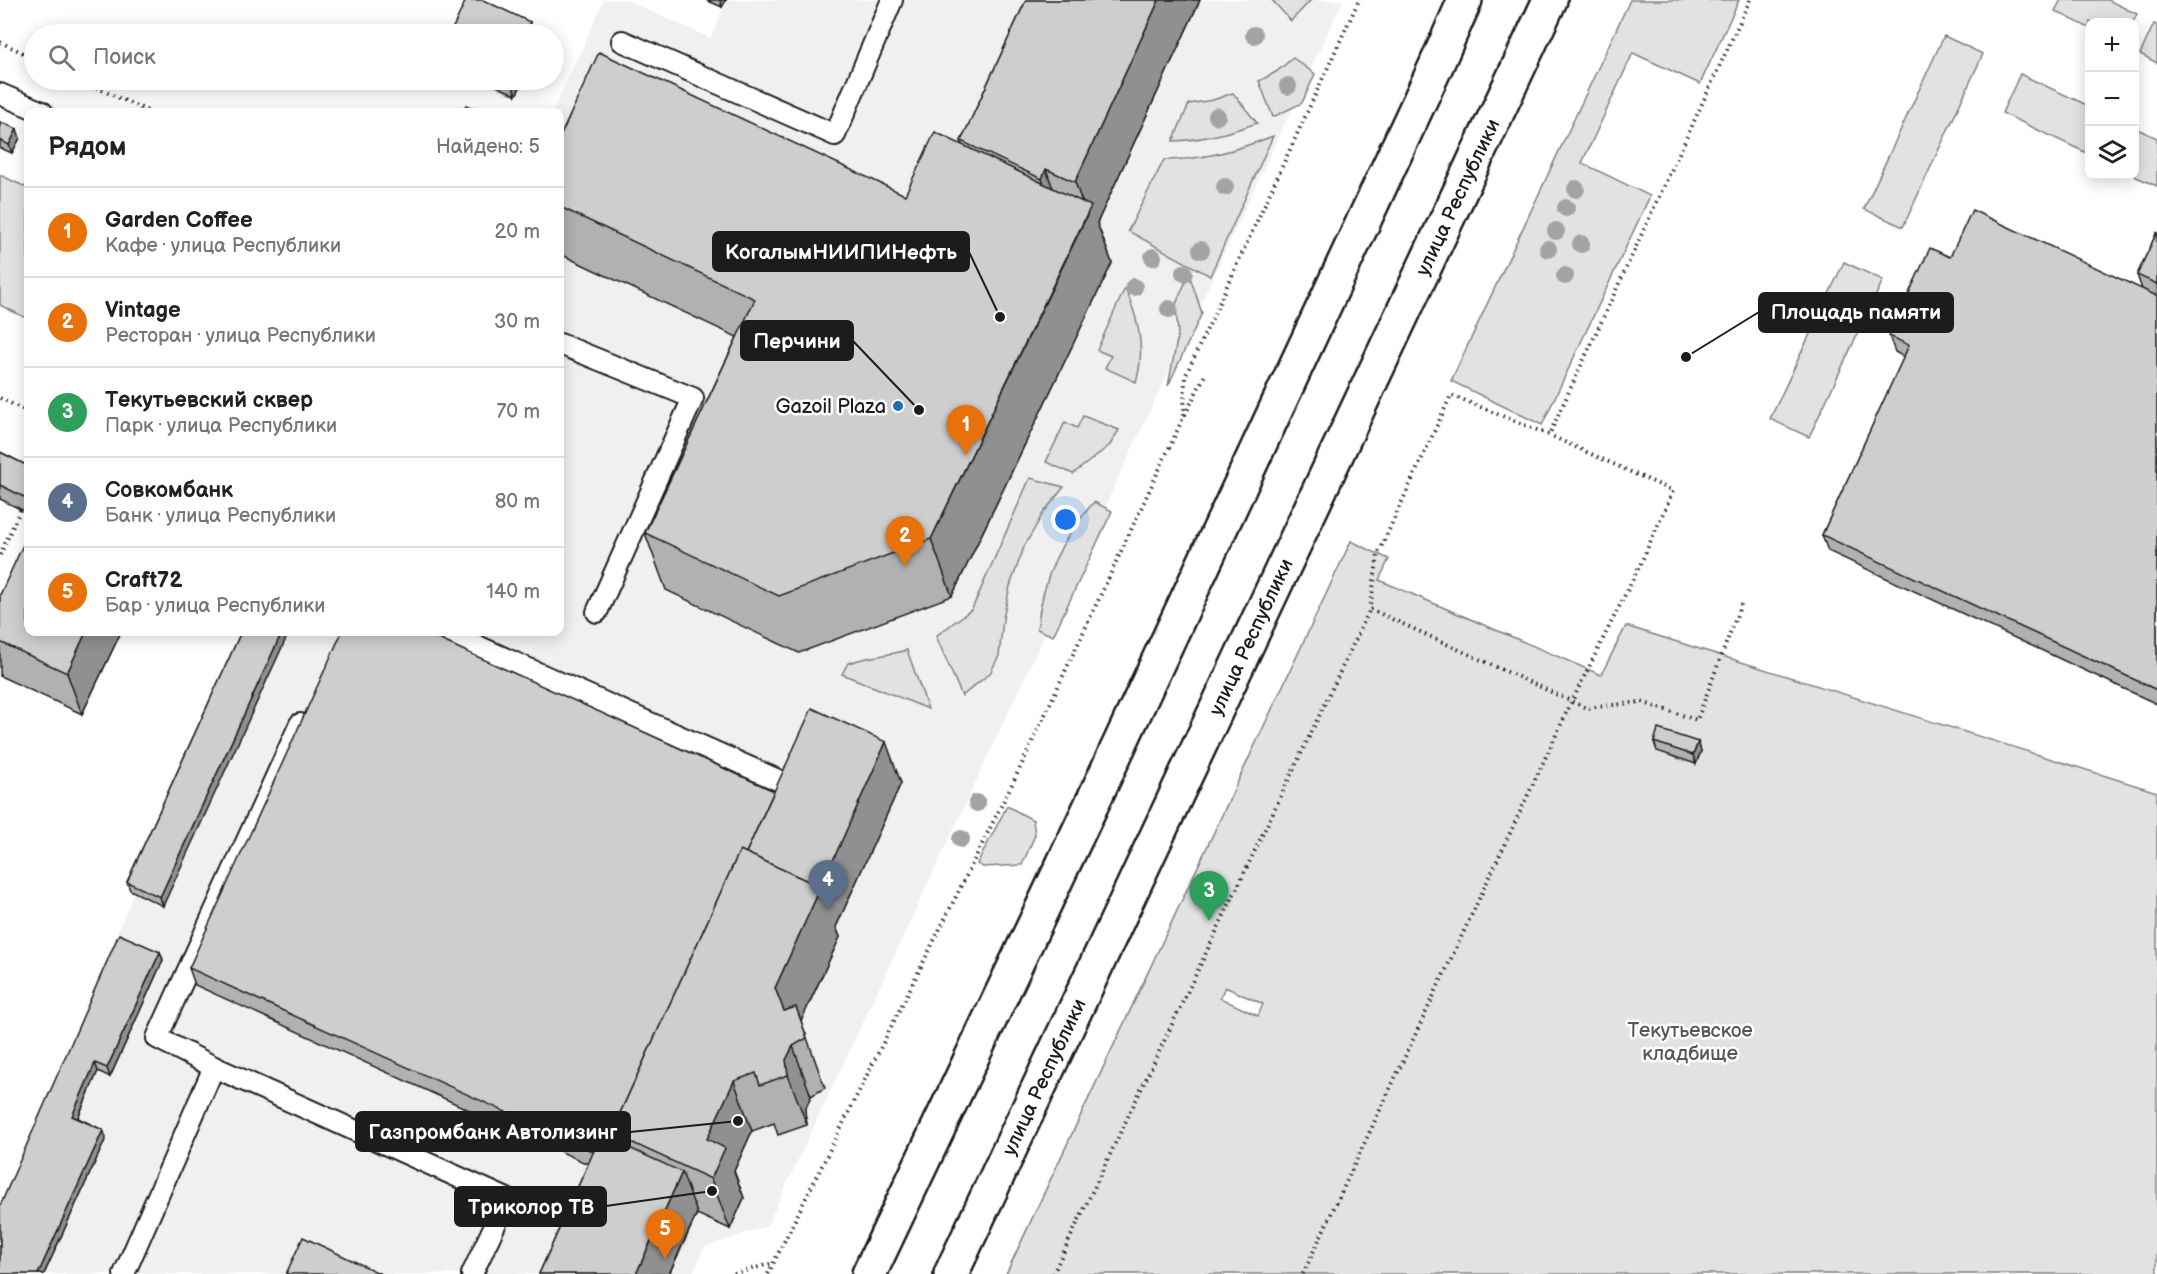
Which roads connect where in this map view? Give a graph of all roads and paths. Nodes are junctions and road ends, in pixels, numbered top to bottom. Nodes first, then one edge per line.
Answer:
1 (892, 0) edge
2 (1359, 0) edge
3 (1465, 0) edge
4 (1550, 0) edge
5 (1750, 0) edge
6 (622, 41) dead end
7 (0, 42) edge
8 (24, 53) edge
9 (102, 90) edge
10 (0, 94) edge
11 (33, 108) edge
12 (141, 108) edge
13 (564, 346) edge
14 (1205, 375) dead end
15 (0, 398) edge
16 (24, 410) edge
17 (1184, 416) junction
18 (1549, 435) junction
19 (24, 502) edge
20 (0, 555) edge
21 (1741, 604) dead end
22 (1370, 609) junction
23 (597, 612) dead end
24 (455, 636) edge
25 (1572, 701) junction
26 (308, 706) edge
27 (780, 781) edge
28 (214, 1067) junction
29 (773, 1263) junction
30 (124, 1274) edge
31 (472, 1274) edge
32 (734, 1274) edge
33 (768, 1274) edge
34 (869, 1274) edge
35 (951, 1274) edge
36 (1053, 1274) edge
37 (1303, 1274) edge

1 - 6 lane
2 - 17 path
3 - 34 main road
4 - 35 main road, улица Республики
5 - 18 path
7 - 8 path
9 - 12 path
10 - 11 lane
13 - 23 lane
14 - 17 path
15 - 16 path
17 - 29 path
18 - 22 path
18 - 25 path
19 - 20 path
21 - 25 path
22 - 25 path
22 - 36 path
24 - 27 lane
25 - 37 path
26 - 28 lane
28 - 30 lane
28 - 31 lane
29 - 32 path
29 - 33 path

